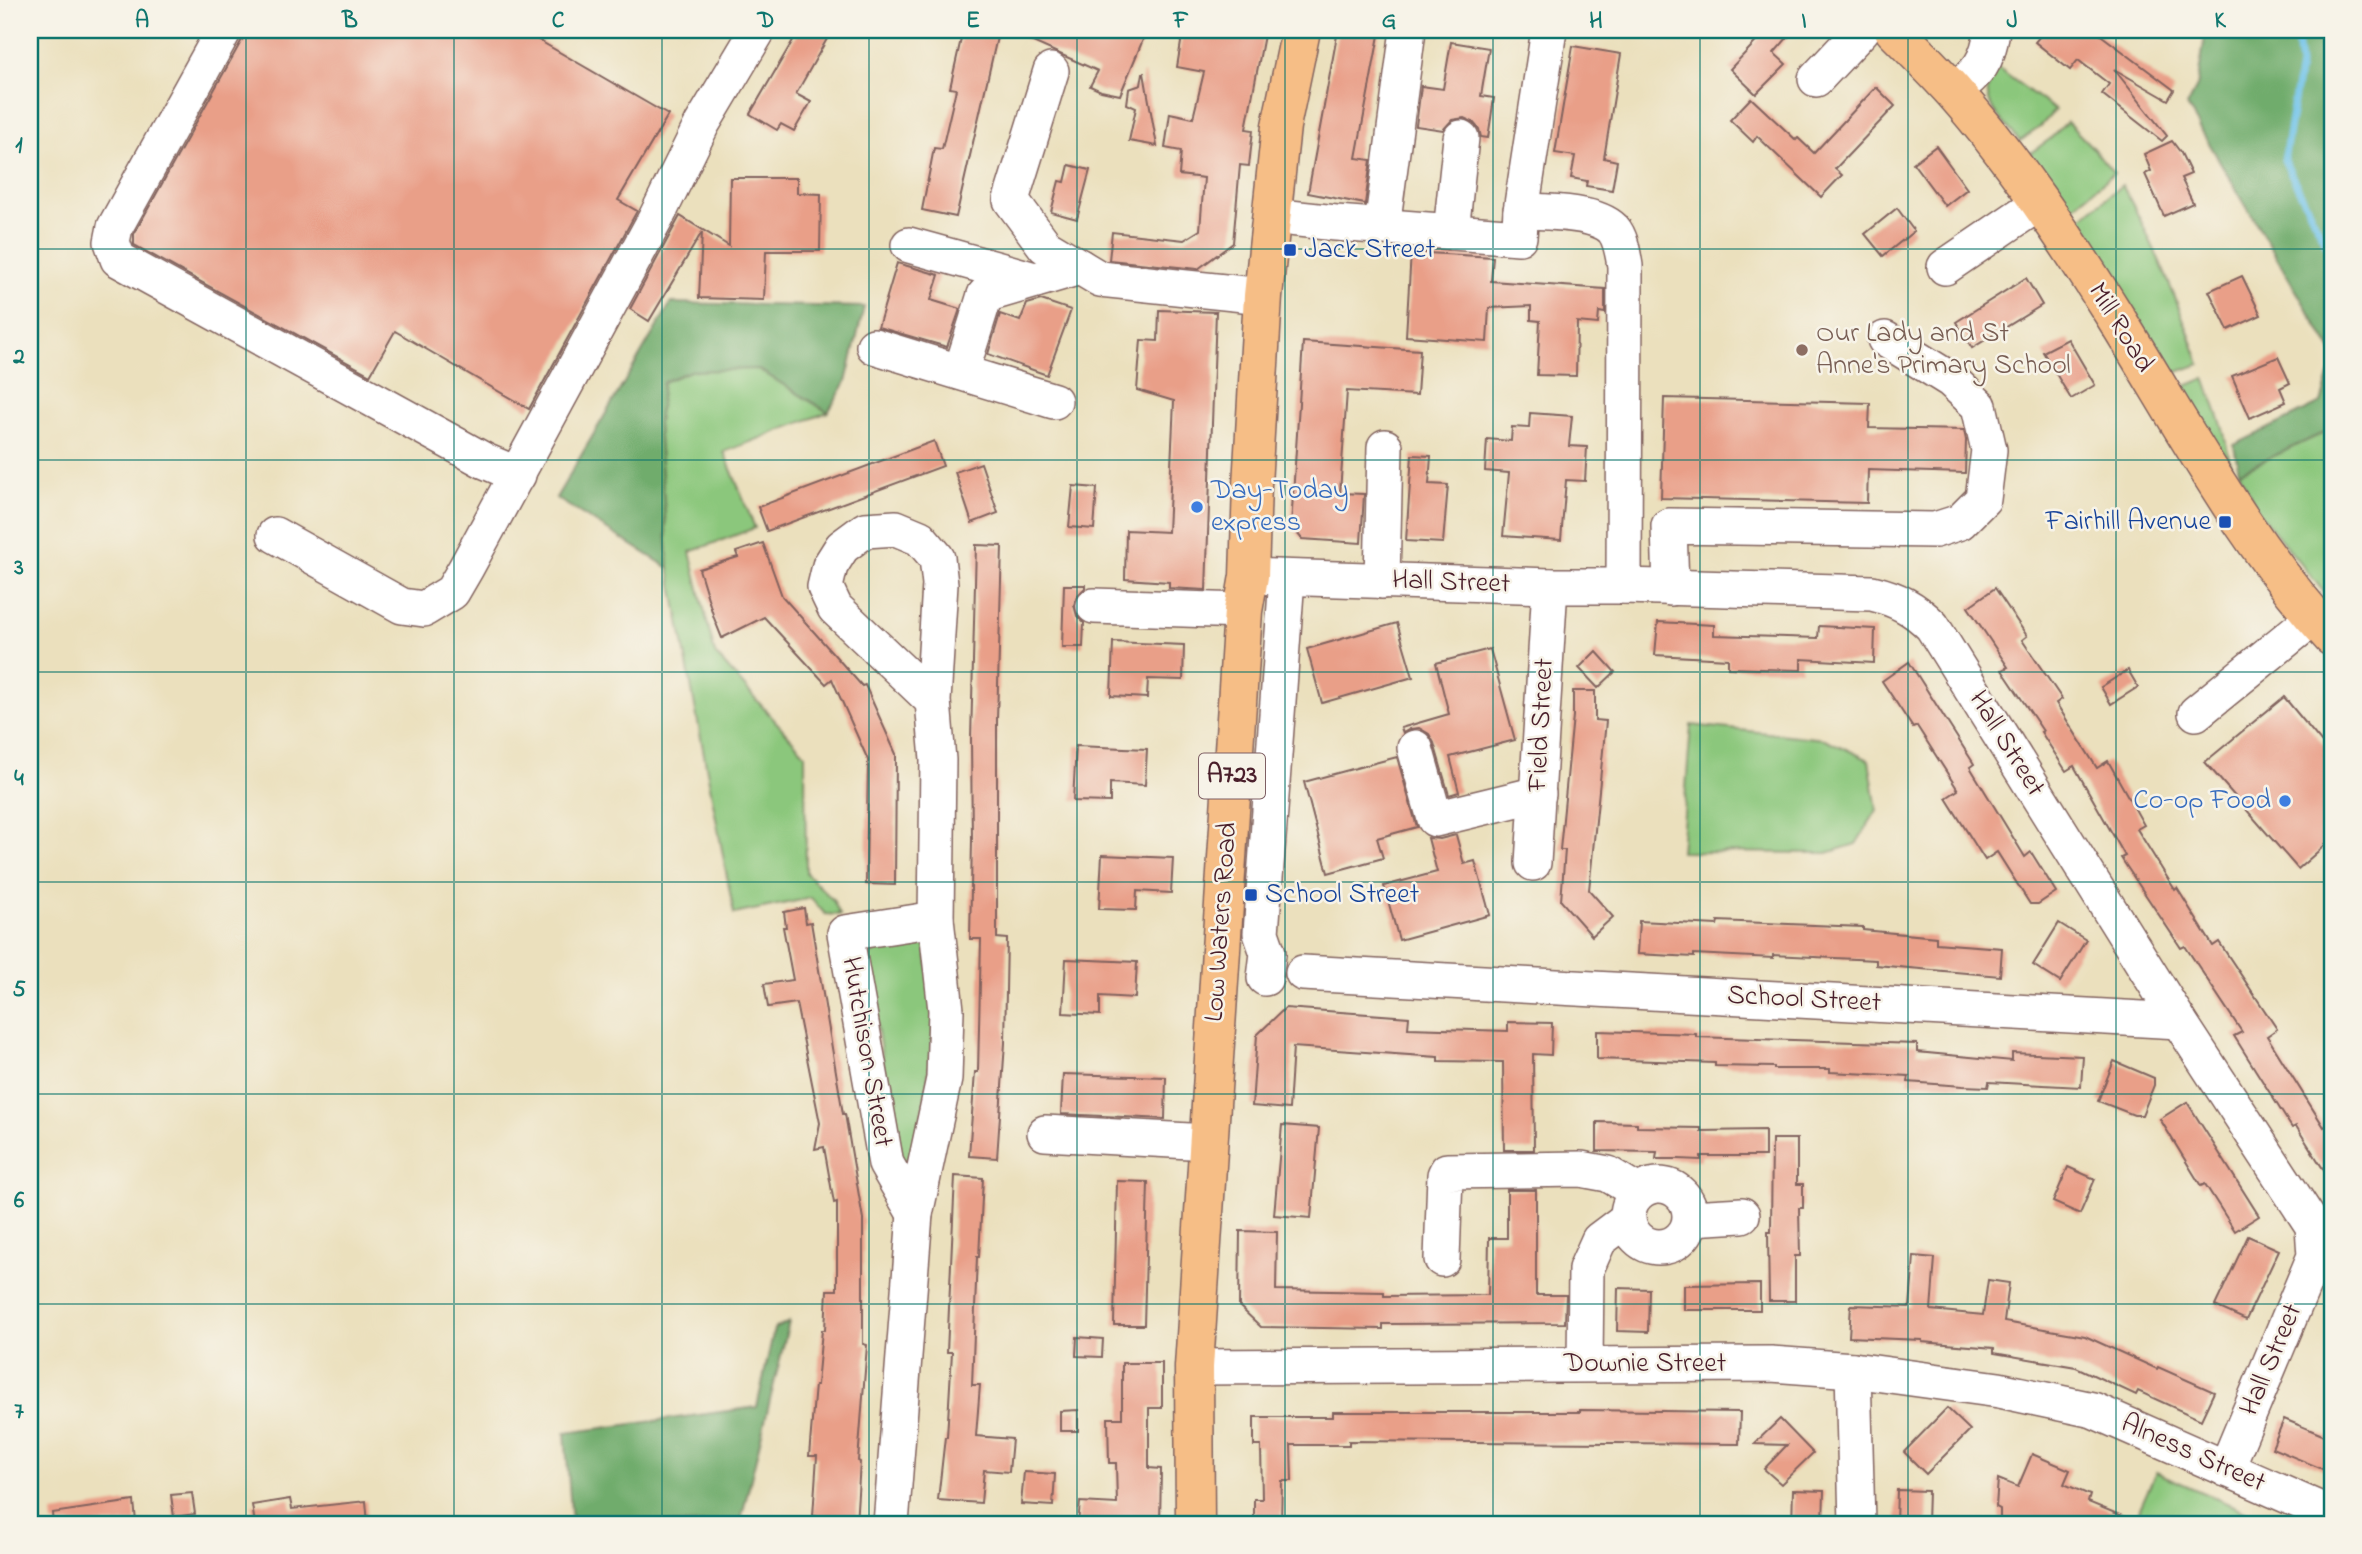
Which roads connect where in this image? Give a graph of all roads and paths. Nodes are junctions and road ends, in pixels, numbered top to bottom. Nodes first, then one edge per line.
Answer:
1 (224, 30) edge
2 (758, 30) edge
3 (1301, 30) edge
4 (1408, 30) edge
5 (1549, 30) edge
6 (1862, 30) edge
7 (1894, 30) edge
8 (1992, 30) edge
9 (1051, 71) dead end
10 (1816, 79) dead end
11 (1954, 91) junction
12 (1461, 138) dead end
13 (2039, 203) junction
14 (1271, 216) junction
15 (1520, 224) junction
16 (1382, 227) junction
17 (1451, 232) junction
18 (909, 245) dead end
19 (1080, 267) junction
20 (1945, 267) dead end
21 (1035, 280) junction
22 (1263, 296) junction
23 (1885, 339) dead end
24 (874, 346) dead end
25 (961, 372) junction
26 (1054, 401) dead end
27 (1385, 447) dead end
28 (518, 475) junction
29 (275, 535) dead end
30 (1287, 578) junction
31 (1382, 581) junction
32 (1550, 586) junction
33 (1624, 586) junction
34 (1671, 588) junction
35 (1246, 593) junction
36 (1094, 606) dead end
37 (2323, 627) edge
38 (933, 701) junction
39 (2196, 713) dead end
40 (1415, 748) dead end
41 (1538, 794) junction
42 (1533, 863) dead end
43 (936, 919) junction
44 (1304, 973) dead end
45 (1265, 978) dead end
46 (2179, 1021) junction
47 (1045, 1133) dead end
48 (1208, 1142) junction
49 (1632, 1205) junction
50 (915, 1214) junction
51 (1742, 1215) dead end
52 (1691, 1218) junction
53 (1442, 1259) dead end
54 (1585, 1364) junction
55 (1194, 1367) junction
56 (1853, 1370) junction
57 (2093, 1410) joint
58 (2226, 1469) junction
59 (2332, 1515) edge
60 (891, 1524) edge
61 (1195, 1524) edge
62 (1857, 1524) edge

1 - 28 street
2 - 28 street
3 - 14 main road, Low Waters Road / A723
4 - 16 street
5 - 15 street
6 - 10 street
7 - 11 main road, Mill Road
8 - 11 street
9 - 19 street
11 - 13 main road, Mill Road
12 - 17 street
13 - 20 street
13 - 37 main road, Mill Road
14 - 16 street
14 - 22 main road, Low Waters Road / A723
15 - 17 street
15 - 33 street
16 - 17 street
18 - 21 street
19 - 21 street
19 - 22 street
21 - 25 street
22 - 35 main road, Low Waters Road / A723
23 - 34 street
24 - 25 street
25 - 26 street
27 - 31 street
28 - 29 street
30 - 31 street, Hall Street
30 - 35 street, Hall Street
30 - 45 street, Low Waters Road
31 - 32 street, Hall Street
32 - 33 street, Hall Street
32 - 41 street, Field Street
33 - 34 street, Hall Street
34 - 46 street, Hall Street
35 - 36 street, Hall Street
35 - 48 main road, Low Waters Road / A723
37 - 39 street
38 - 38 street, Hutchison Street
38 - 43 street, Hutchison Street
40 - 41 street
41 - 42 street, Field Street
43 - 50 street, Hutchison Street
43 - 50 street, Hutchison Street
44 - 46 street, School Street
46 - 58 street, Hall Street
47 - 48 street
48 - 55 main road, Low Waters Road / A723
49 - 52 street
49 - 52 street
49 - 53 street
49 - 54 street
50 - 60 street, Hutchison Street
51 - 52 street
54 - 55 street, Downie Street
54 - 56 street, Downie Street
55 - 61 main road, Low Waters Road / A723
56 - 57 street, Downie Street
56 - 62 street
57 - 58 street, Alness Street
58 - 59 street, Alness Street

